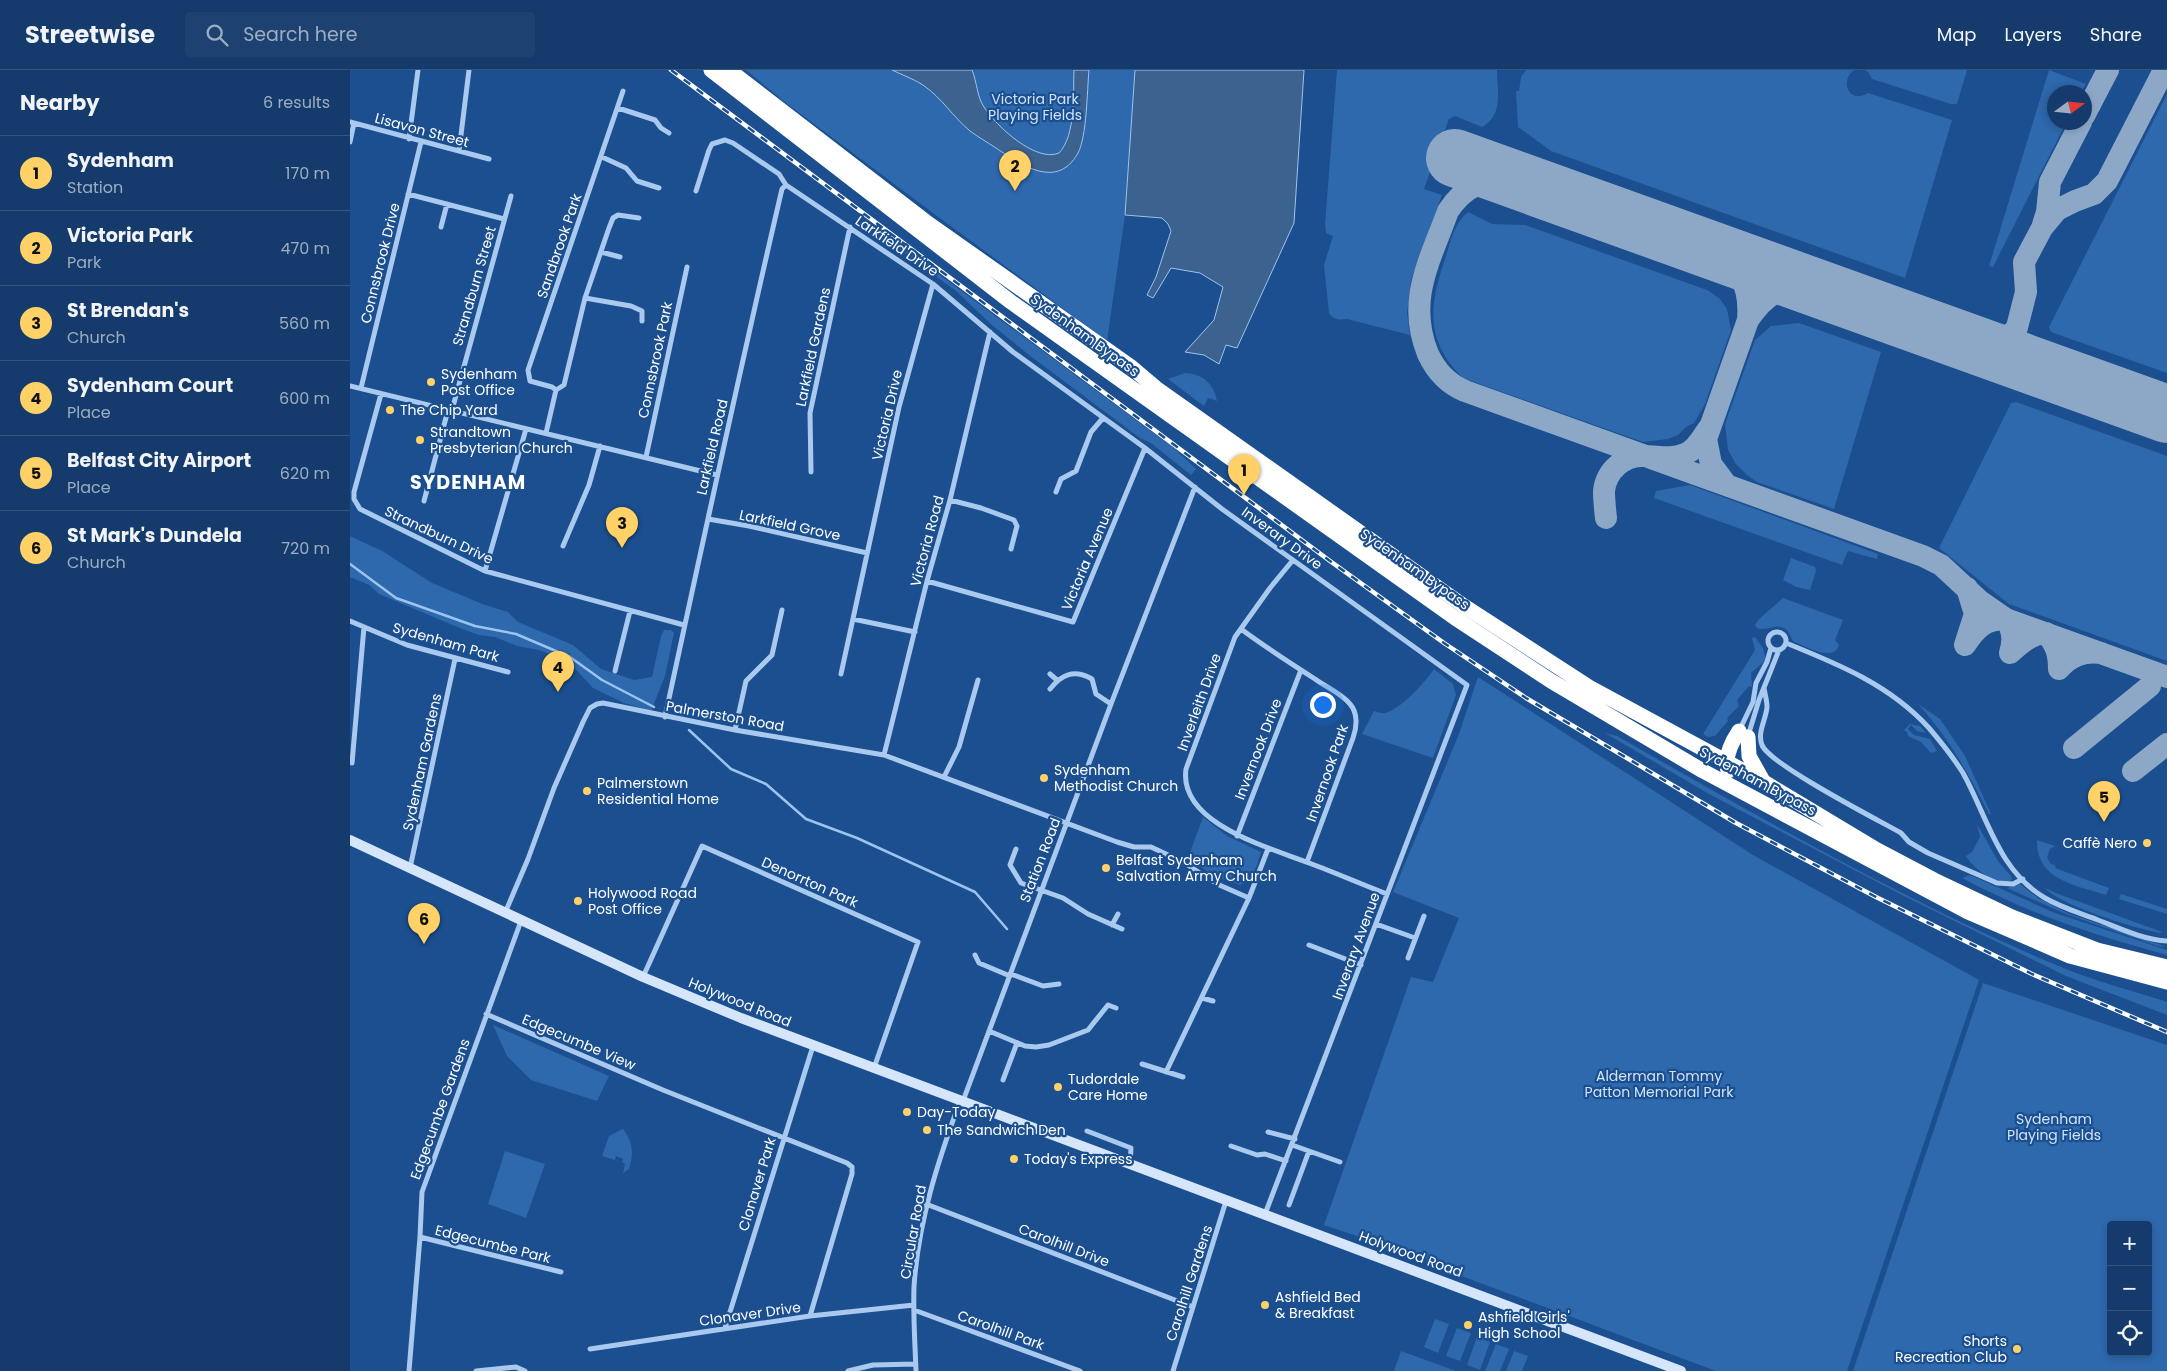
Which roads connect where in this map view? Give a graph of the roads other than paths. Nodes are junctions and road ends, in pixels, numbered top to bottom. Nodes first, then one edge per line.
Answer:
1 (418, 70) edge
2 (469, 70) edge
3 (711, 70) edge
4 (729, 70) edge
5 (623, 91) dead end
6 (618, 108) junction
7 (352, 123) edge
8 (669, 133) dead end
9 (409, 139) junction
10 (350, 142) edge
11 (421, 142) junction
12 (459, 151) junction
13 (602, 157) junction
14 (489, 159) dead end
15 (786, 185) junction
16 (659, 188) dead end
17 (696, 191) dead end
18 (408, 194) junction
19 (511, 196) dead end
20 (447, 204) junction
21 (639, 218) dead end
22 (504, 219) junction
23 (441, 227) dead end
24 (850, 227) junction
25 (601, 252) junction
26 (620, 257) dead end
27 (687, 267) dead end
28 (933, 284) junction
29 (586, 298) junction
30 (642, 321) dead end
31 (990, 332) junction
32 (350, 386) edge
33 (360, 388) junction
34 (556, 390) junction
35 (381, 394) junction
36 (450, 410) junction
37 (1102, 418) junction
38 (526, 429) junction
39 (546, 433) junction
40 (600, 446) junction
41 (1145, 448) junction
42 (646, 457) junction
43 (811, 472) dead end
44 (717, 474) junction
45 (1195, 487) junction
46 (1056, 492) dead end
47 (950, 500) junction
48 (424, 501) dead end
49 (708, 519) junction
50 (564, 546) dead end
51 (1011, 549) dead end
52 (867, 553) junction
53 (1293, 560) junction
54 (485, 572) junction
55 (927, 581) junction
56 (782, 610) dead end
57 (630, 611) junction
58 (853, 619) junction
59 (350, 621) edge
60 (684, 626) junction
61 (364, 627) junction
62 (1241, 629) junction
63 (915, 632) junction
64 (1786, 643) junction
65 (1771, 648) junction
66 (1779, 650) junction
67 (455, 659) junction
68 (1301, 670) junction
69 (616, 671) dead end
70 (508, 672) dead end
71 (841, 674) dead end
72 (1050, 674) dead end
73 (978, 680) dead end
74 (1057, 680) junction
75 (1467, 685) joint
76 (1764, 688) junction
77 (1050, 689) dead end
78 (1111, 704) junction
79 (665, 717) junction
80 (735, 730) junction
81 (1740, 736) junction
82 (1691, 742) junction
83 (884, 755) junction
84 (1727, 762) junction
85 (352, 763) dead end
86 (944, 777) junction
87 (1764, 782) junction
88 (1744, 792) junction
89 (1066, 824) junction
90 (1237, 836) junction
91 (350, 840) edge
92 (1016, 849) dead end
93 (1268, 849) junction
94 (1307, 862) junction
95 (410, 869) junction
96 (2023, 880) junction
97 (1041, 890) junction
98 (1387, 894) junction
99 (1249, 898) junction
100 (505, 913) junction
101 (1118, 914) dead end
102 (1424, 916) dead end
103 (521, 921) junction
104 (1376, 924) junction
105 (1112, 926) junction
106 (1122, 929) dead end
107 (1415, 938) junction
108 (2167, 941) edge
109 (1309, 945) dead end
110 (974, 955) dead end
111 (1408, 958) dead end
112 (1361, 965) junction
113 (2167, 966) edge
114 (1010, 975) junction
115 (642, 977) junction
116 (2167, 982) edge
117 (1059, 984) dead end
118 (1202, 998) junction
119 (1212, 1001) dead end
120 (1116, 1008) dead end
121 (486, 1014) junction
122 (989, 1031) junction
123 (1017, 1042) junction
124 (813, 1046) junction
125 (1142, 1064) dead end
126 (873, 1069) junction
127 (1166, 1072) junction
128 (1183, 1077) dead end
129 (1003, 1080) dead end
130 (961, 1102) junction
131 (1088, 1131) dead end
132 (1268, 1132) dead end
133 (783, 1139) junction
134 (1295, 1139) junction
135 (1292, 1145) junction
136 (1231, 1146) dead end
137 (1309, 1151) junction
138 (1286, 1161) junction
139 (1340, 1162) dead end
140 (1130, 1165) junction
141 (1226, 1201) junction
142 (926, 1204) junction
143 (1289, 1205) dead end
144 (1265, 1215) junction
145 (420, 1237) junction
146 (561, 1272) dead end
147 (914, 1307) junction
148 (1193, 1307) junction
149 (810, 1316) junction
150 (725, 1328) junction
151 (590, 1349) dead end
152 (916, 1364) junction
153 (409, 1371) edge
154 (476, 1371) edge
155 (525, 1371) edge
156 (848, 1371) edge
157 (916, 1371) edge
158 (1080, 1371) edge
159 (1173, 1371) edge
160 (1682, 1371) edge

1 - 9 street
2 - 12 street
3 - 88 highway, Sydenham Bypass
4 - 82 highway, Sydenham Bypass
5 - 6 street, Sandbrook Park
6 - 8 street
6 - 13 street, Sandbrook Park
7 - 9 street, Lisavon Street
7 - 10 street
9 - 11 street, Lisavon Street
11 - 12 street, Lisavon Street
11 - 18 street, Connsbrook Drive
12 - 14 street, Lisavon Street
13 - 16 street
13 - 34 street, Sandbrook Park
15 - 17 street, Larkfield Drive
15 - 24 street, Larkfield Drive
15 - 44 street, Larkfield Road
18 - 20 street
18 - 33 street, Connsbrook Drive
19 - 22 street, Strandburn Street
20 - 22 street
20 - 23 street
21 - 25 street
22 - 36 street, Strandburn Street
24 - 28 street, Larkfield Drive
24 - 43 street, Larkfield Gardens
25 - 26 street
25 - 29 street
27 - 42 street, Connsbrook Park
28 - 31 street, Larkfield Drive
28 - 52 street, Victoria Drive
29 - 30 street
29 - 34 street
31 - 37 street, Inverary Drive
31 - 47 street, Victoria Road
32 - 33 street
33 - 35 street
34 - 39 street
35 - 36 street
35 - 54 street, Strandburn Drive
36 - 38 street
36 - 48 street, Strandburn Street
37 - 41 street, Inverary Drive
37 - 46 street
38 - 39 street
38 - 54 street
39 - 40 street
40 - 42 street
40 - 50 street
41 - 45 street, Inverary Drive
41 - 55 street, Victoria Avenue
42 - 44 street
44 - 49 street, Larkfield Road
45 - 53 street, Inverary Drive
45 - 78 street, Station Road
47 - 51 street
47 - 55 street, Victoria Road
49 - 52 street, Larkfield Grove
49 - 60 street, Larkfield Road
52 - 58 street, Victoria Drive
53 - 62 street, Inverleith Drive
53 - 75 street, Inverary Drive
54 - 57 street, Strandburn Drive
55 - 63 street, Victoria Road
56 - 80 street
57 - 60 street, Strandburn Drive
57 - 69 street
58 - 63 street
58 - 71 street, Victoria Drive
59 - 61 street, Sydenham Park
60 - 79 street, Larkfield Road
61 - 67 street, Sydenham Park
61 - 85 street
62 - 68 street, Invernook Park
62 - 90 street, Inverleith Drive
63 - 83 street, Victoria Road
64 - 65 street
64 - 66 street
64 - 96 street
65 - 66 street
65 - 81 street
66 - 76 street
67 - 70 street, Sydenham Park
67 - 95 street, Sydenham Gardens
68 - 90 street, Invernook Drive
68 - 94 street, Invernook Park
72 - 74 street
73 - 86 street
74 - 77 street
74 - 78 street
75 - 98 street, Inverary Avenue
76 - 81 street
76 - 96 street
78 - 89 street, Station Road
79 - 80 street, Palmerston Road
79 - 100 street, Palmerston Road
80 - 83 street, Palmerston Road
81 - 82 highway
81 - 84 highway
81 - 87 highway
82 - 84 highway, Sydenham Bypass
83 - 86 street, Palmerston Road
84 - 87 highway, Sydenham Bypass
84 - 88 highway
86 - 89 street, Palmerston Road
87 - 113 highway, Sydenham Bypass
88 - 116 highway, Sydenham Bypass
89 - 97 street, Station Road
89 - 99 street, Palmerston Road
90 - 93 street, Inverleith Drive
91 - 95 main road, Holywood Road
92 - 97 street
93 - 94 street, Inverleith Drive
93 - 99 street
94 - 98 street, Inverleith Drive
95 - 100 main road, Holywood Road
96 - 108 street
97 - 105 street
97 - 114 street, Station Road
98 - 104 street, Inverary Avenue
99 - 118 street
100 - 103 main road, Holywood Road
101 - 105 street
102 - 107 street
103 - 115 main road, Holywood Road
103 - 121 street, Edgecumbe Gardens
104 - 107 street
104 - 112 street, Inverary Avenue
105 - 106 street
107 - 111 street
109 - 112 street
110 - 114 street
112 - 134 street, Inverary Avenue
114 - 117 street
114 - 122 street, Station Road
115 - 124 main road, Holywood Road
115 - 126 street, Denorrton Park
118 - 119 street
118 - 127 street
120 - 123 street
121 - 133 street, Edgecumbe View
121 - 145 street, Edgecumbe Gardens
122 - 123 street
122 - 130 street, Station Road
123 - 129 street
124 - 126 main road, Holywood Road
124 - 133 street, Clonaver Park
125 - 127 street
126 - 130 main road, Holywood Road
127 - 128 street
130 - 140 main road, Holywood Road
130 - 142 street, Circular Road
131 - 140 street
132 - 134 street
133 - 149 street, Edgecumbe View
133 - 150 street, Clonaver Park
134 - 135 street, Inverary Avenue
135 - 137 street
135 - 138 street, Inverary Avenue
136 - 138 street
137 - 139 street
137 - 143 street
138 - 144 street, Inverary Avenue
140 - 141 main road, Holywood Road
141 - 144 main road, Holywood Road
141 - 148 street, Carolhill Gardens
142 - 147 street, Circular Road
142 - 148 street, Carolhill Drive
144 - 160 main road, Holywood Road
145 - 146 street, Edgecumbe Park
145 - 153 street, Edgecumbe Gardens
147 - 149 street, Clonaver Drive
147 - 152 street, Circular Road
147 - 158 street, Carolhill Park
148 - 159 street, Carolhill Gardens
149 - 150 street, Clonaver Drive
150 - 151 street, Clonaver Drive
152 - 156 street
152 - 157 street, Circular Road
154 - 155 street

